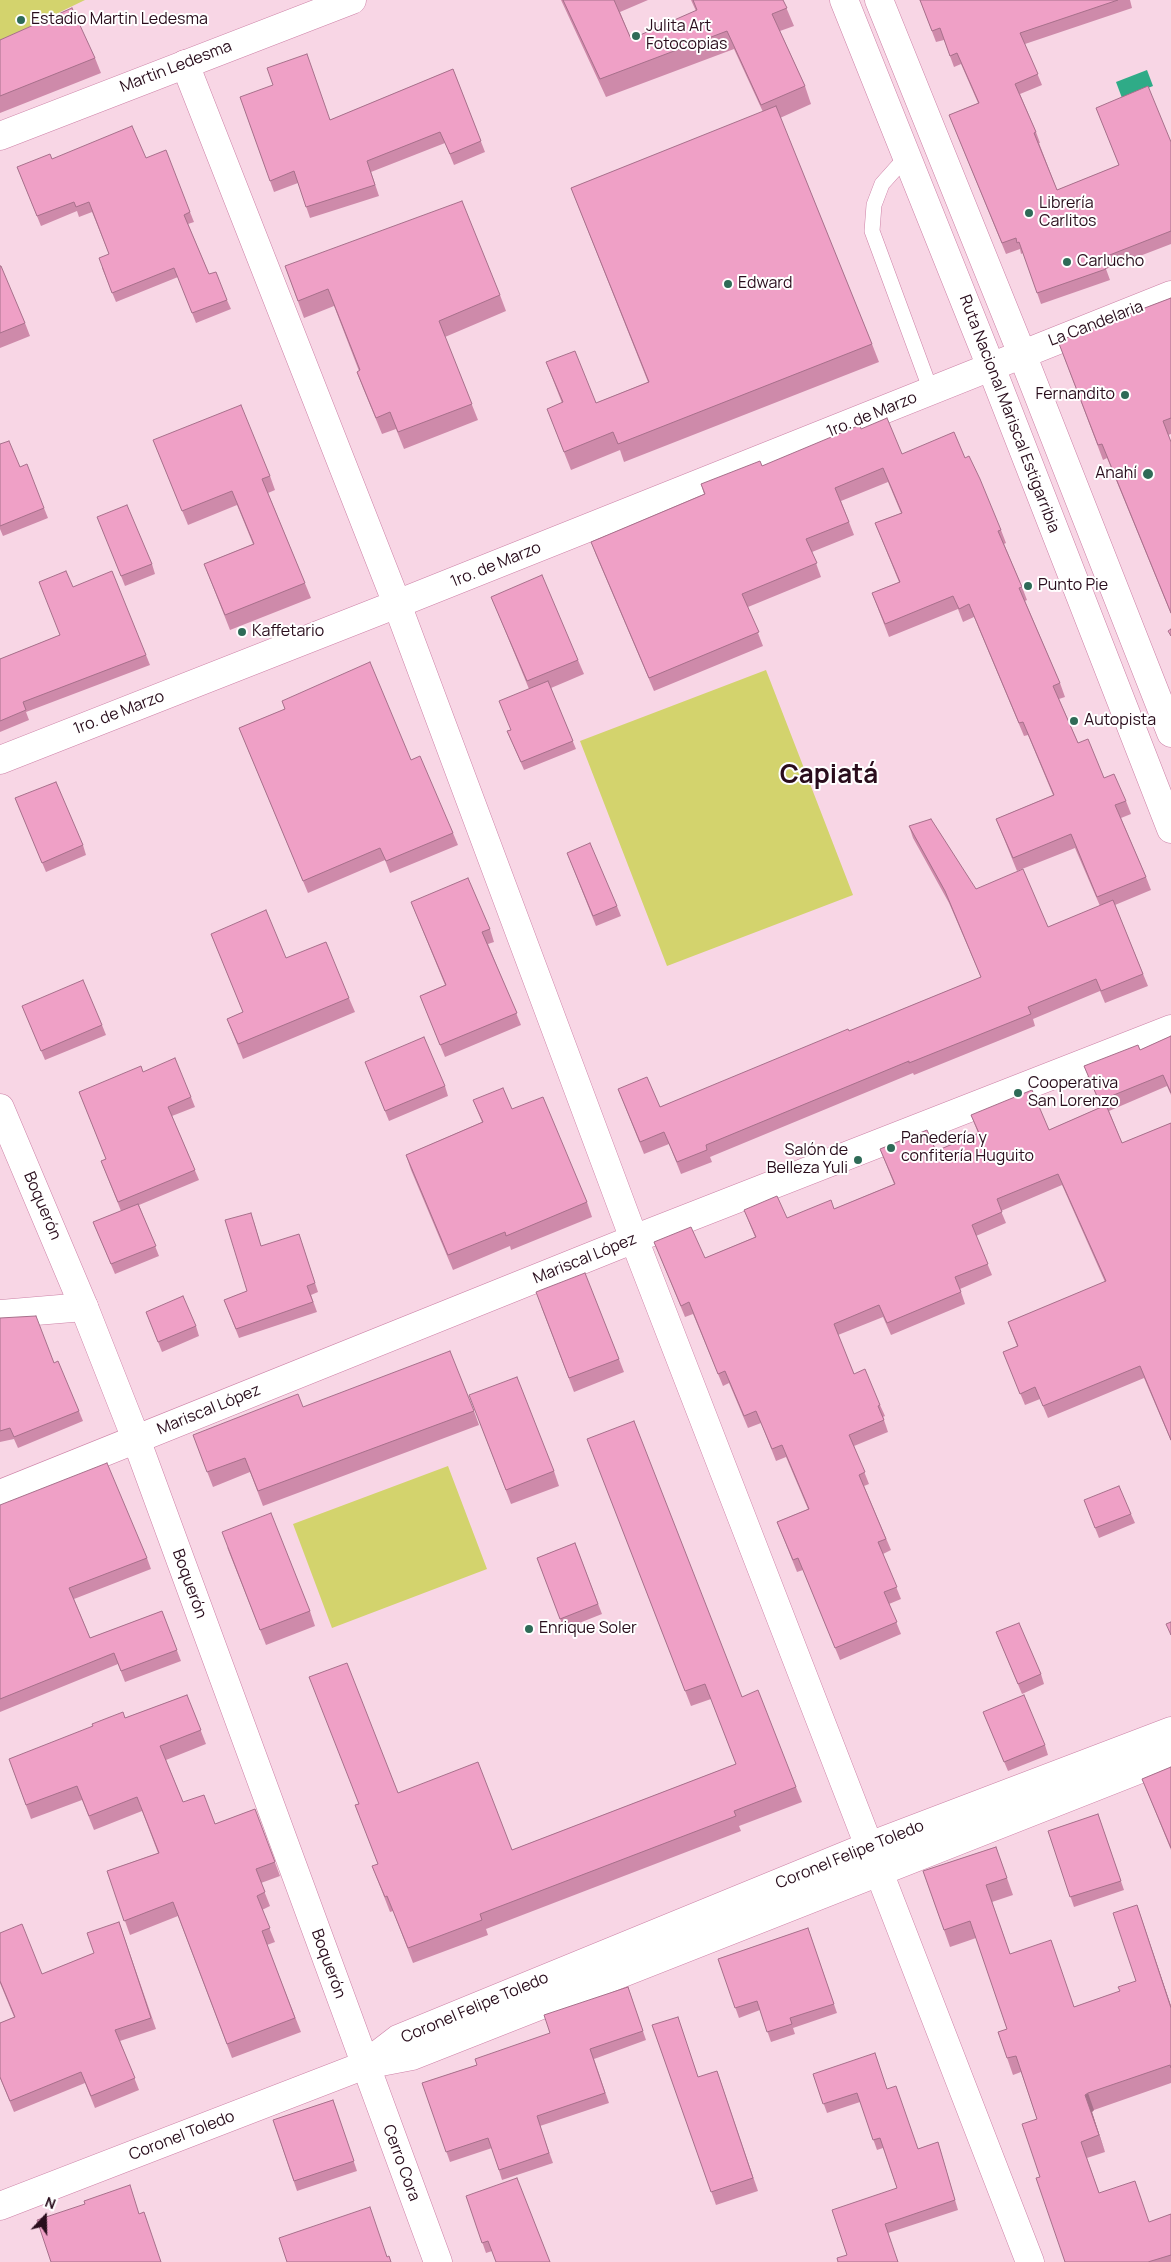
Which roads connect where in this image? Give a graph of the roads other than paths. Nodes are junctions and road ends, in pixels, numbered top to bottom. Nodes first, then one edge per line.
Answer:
1 (352, 0) edge
2 (844, 0) edge
3 (879, 0) edge
4 (185, 64) junction
5 (0, 136) edge
6 (906, 156) junction
7 (1171, 295) edge
8 (1022, 354) junction
9 (991, 367) junction
10 (931, 391) junction
11 (397, 604) junction
12 (1171, 733) edge
13 (0, 760) edge
14 (1171, 829) edge
15 (1171, 1028) edge
16 (0, 1108) edge
17 (634, 1239) junction
18 (84, 1307) junction
19 (0, 1314) edge
20 (136, 1440) junction
21 (0, 1494) edge
22 (1171, 1731) edge
23 (1171, 1757) edge
24 (869, 1846) junction
25 (879, 1872) junction
26 (365, 2065) junction
27 (0, 2206) edge
28 (438, 2262) edge
29 (1030, 2262) edge

1 - 4 main road, Martin Ledesma
2 - 6 main road, Ruta Nacional Mariscal Estigarribia
3 - 8 main road, Ruta Nacional Mariscal Estigarribia
4 - 5 main road, Martin Ledesma
4 - 11 main road
6 - 9 main road, Ruta Nacional Mariscal Estigarribia
6 - 10 lane
7 - 8 main road, La Candelaria
8 - 9 main road, La Candelaria
8 - 12 main road, Ruta Nacional Mariscal Estigarribia
9 - 10 main road, 1ro. de Marzo
9 - 14 main road, Ruta Nacional Mariscal Estigarribia
10 - 11 main road, 1ro. de Marzo
11 - 13 main road, 1ro. de Marzo
11 - 17 main road
15 - 17 main road, Mariscal López
16 - 18 main road, Boquerón
17 - 20 main road, Mariscal López
17 - 24 main road
18 - 19 main road
18 - 20 main road, Boquerón
20 - 21 main road, Mariscal López
20 - 26 main road, Boquerón
22 - 24 main road, Coronel Felipe Toledo
23 - 25 main road, Coronel Felipe Toledo
24 - 25 main road
24 - 26 main road, Coronel Felipe Toledo
25 - 26 main road, Coronel Felipe Toledo
25 - 29 main road
26 - 27 main road, Coronel Toledo
26 - 28 main road, Cerro Cora

